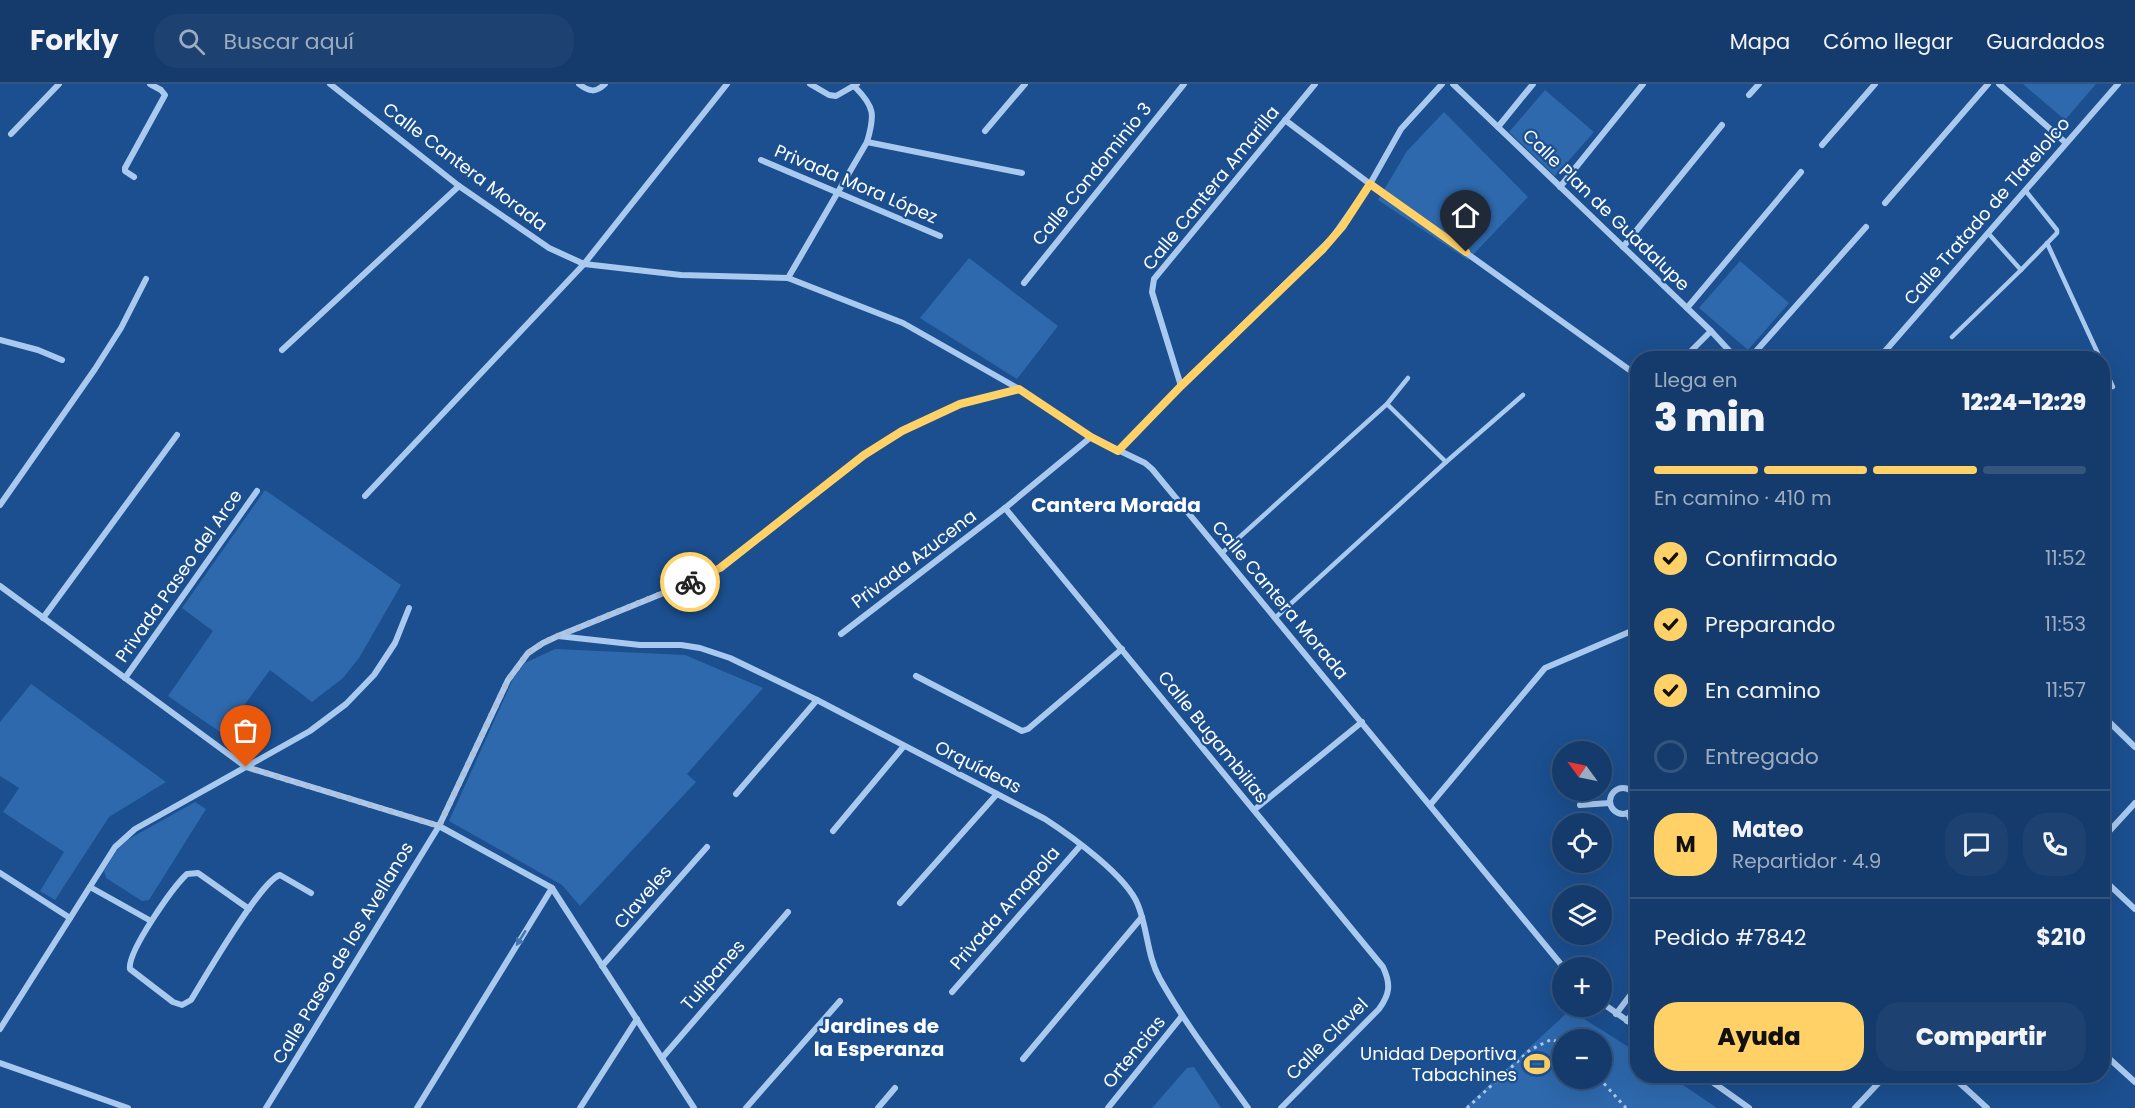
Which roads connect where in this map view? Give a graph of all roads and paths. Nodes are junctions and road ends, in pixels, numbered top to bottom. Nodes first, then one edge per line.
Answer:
1 (59, 84) edge
2 (150, 84) edge
3 (330, 84) edge
4 (579, 84) edge
5 (605, 84) edge
6 (727, 84) edge
7 (810, 84) edge
8 (1025, 84) edge
9 (1184, 84) edge
10 (1315, 84) edge
11 (1442, 84) edge
12 (1453, 84) edge
13 (1533, 84) edge
14 (1643, 84) edge
15 (1759, 84) edge
16 (1875, 84) edge
17 (1988, 84) edge
18 (1999, 84) edge
19 (2118, 84) edge
20 (856, 85) edge
21 (1749, 95) dead end
22 (1285, 120) junction
23 (1722, 125) dead end
24 (1498, 127) junction
25 (986, 131) dead end
26 (11, 134) dead end
27 (867, 142) junction
28 (2066, 143) junction
29 (1822, 145) dead end
30 (761, 160) dead end
31 (1801, 172) dead end
32 (1022, 173) dead end
33 (134, 177) dead end
34 (1370, 184) junction
35 (459, 186) junction
36 (1560, 187) junction
37 (2025, 190) junction
38 (837, 193) junction
39 (1885, 203) dead end
40 (1866, 227) dead end
41 (1988, 232) junction
42 (940, 236) dead end
43 (2047, 243) junction
44 (1623, 247) junction
45 (584, 264) junction
46 (2021, 270) junction
47 (788, 278) junction
48 (146, 279) dead end
49 (1024, 283) dead end
50 (1687, 308) junction
51 (1711, 331) junction
52 (1952, 337) dead end
53 (0, 340) edge
54 (282, 350) dead end
55 (1691, 351) edge
56 (1730, 351) edge
57 (1756, 351) edge
58 (1885, 351) edge
59 (2097, 351) edge
60 (62, 360) dead end
61 (1630, 370) edge
62 (1408, 378) dead end
63 (2110, 381) edge
64 (1181, 386) junction
65 (2113, 387) dead end
66 (1019, 389) junction
67 (1522, 395) dead end
68 (1387, 404) junction
69 (177, 435) dead end
70 (1091, 437) junction
71 (1118, 451) junction
72 (1446, 462) junction
73 (257, 491) dead end
74 (365, 496) dead end
75 (0, 505) edge
76 (1005, 508) junction
77 (1222, 553) junction
78 (0, 586) edge
79 (409, 608) dead end
80 (43, 618) junction
81 (1275, 618) junction
82 (1630, 632) edge
83 (841, 634) dead end
84 (558, 636) junction
85 (1122, 649) junction
86 (916, 676) dead end
87 (125, 678) junction
88 (817, 700) junction
89 (1362, 722) junction
90 (2110, 723) edge
91 (904, 746) junction
92 (2135, 747) edge
93 (246, 767) junction
94 (1630, 789) edge
95 (736, 794) dead end
96 (997, 794) junction
97 (1610, 803) junction
98 (2135, 803) edge
99 (1430, 805) junction
100 (1580, 805) dead end
101 (1254, 810) junction
102 (1628, 813) joint
103 (1630, 818) edge
104 (439, 826) junction
105 (2110, 830) edge
106 (833, 831) dead end
107 (1081, 845) junction
108 (707, 847) dead end
109 (0, 873) edge
110 (2110, 886) edge
111 (90, 887) junction
112 (552, 888) junction
113 (311, 894) dead end
114 (900, 903) dead end
115 (249, 909) junction
116 (2135, 909) edge
117 (788, 912) dead end
118 (1142, 917) junction
119 (70, 918) junction
120 (151, 921) junction
121 (1555, 957) edge
122 (602, 966) junction
123 (1390, 988) joint
124 (952, 992) dead end
125 (1630, 996) edge
126 (840, 1001) dead end
127 (1612, 1011) edge
128 (1616, 1014) junction
129 (1182, 1016) junction
130 (1630, 1017) edge
131 (637, 1019) junction
132 (1627, 1021) junction
133 (1630, 1023) edge
134 (0, 1029) edge
135 (1552, 1039) edge
136 (662, 1058) junction
137 (1023, 1059) dead end
138 (2110, 1060) edge
139 (0, 1063) edge
140 (1714, 1083) edge
141 (1878, 1083) edge
142 (1960, 1083) edge
143 (2135, 1083) edge
144 (895, 1088) dead end
145 (1609, 1089) edge
146 (112, 1106) edge
147 (128, 1108) edge
148 (266, 1108) edge
149 (417, 1108) edge
150 (580, 1108) edge
151 (694, 1108) edge
152 (746, 1108) edge
153 (878, 1108) edge
154 (1108, 1108) edge
155 (1248, 1108) edge
156 (1281, 1108) edge
157 (1467, 1108) edge
158 (1626, 1108) edge
159 (1749, 1108) edge
160 (1855, 1108) edge
161 (1987, 1108) edge

1 - 26 street
2 - 33 street
3 - 35 street, Calle Cantera Morada
4 - 5 street
6 - 45 street
7 - 20 street
8 - 25 street
9 - 49 street, Calle Condominio 3
10 - 22 street, Calle Cantera Amarilla
11 - 34 street
12 - 24 street, Calle Plan de Guadalupe
13 - 24 street
14 - 36 street
15 - 21 street
16 - 29 street
17 - 39 street
18 - 28 street
19 - 28 street, Calle Tratado de Tlatelolco
20 - 27 street
22 - 34 street
22 - 64 street, Calle Cantera Amarilla
23 - 44 street
24 - 36 street, Calle Plan de Guadalupe
27 - 32 street
27 - 38 street
28 - 37 street, Calle Tratado de Tlatelolco
30 - 38 street, Privada Mora López
31 - 50 street
34 - 61 street
34 - 64 street
35 - 45 street, Calle Cantera Morada
35 - 54 street
36 - 44 street, Calle Plan de Guadalupe
37 - 41 street, Calle Tratado de Tlatelolco
37 - 43 lane
38 - 42 street, Privada Mora López
38 - 47 street
40 - 57 street
41 - 46 lane
41 - 58 street, Calle Tratado de Tlatelolco
43 - 46 lane
43 - 59 lane
44 - 50 street, Calle Plan de Guadalupe
45 - 47 street, Calle Cantera Morada
45 - 74 street
46 - 52 lane
47 - 66 street, Calle Cantera Morada
48 - 75 street
50 - 51 street, Calle Plan de Guadalupe
51 - 55 street
51 - 56 street, Calle Plan de Guadalupe
53 - 60 street
62 - 68 lane
63 - 65 lane
64 - 71 street
66 - 70 street, Calle Cantera Morada
66 - 84 street, Calle Paseo de los Avellanos
67 - 72 lane
68 - 72 lane
68 - 77 lane
69 - 80 street
70 - 71 street, Calle Cantera Morada
70 - 76 street, Privada Azucena
71 - 77 street, Calle Cantera Morada
72 - 81 lane
73 - 87 street, Privada Paseo del Arce
76 - 83 street, Privada Azucena
76 - 85 street, Calle Bugambilias
77 - 81 street, Calle Cantera Morada
78 - 80 street
79 - 93 street
80 - 87 street
81 - 89 street, Calle Cantera Morada
82 - 99 street
84 - 88 street, Orquídeas
84 - 104 street, Calle Paseo de los Avellanos
85 - 86 street
85 - 101 street, Calle Bugambilias
87 - 93 street
88 - 91 street, Orquídeas
88 - 95 street
89 - 99 street, Calle Cantera Morada
89 - 101 street
90 - 92 street
91 - 96 street, Orquídeas
91 - 106 street
93 - 104 street
93 - 111 street
94 - 97 street
96 - 107 street, Orquídeas
96 - 114 street
97 - 100 street
97 - 102 street
98 - 105 street
99 - 121 street, Calle Cantera Morada
101 - 123 street, Calle Bugambilias
102 - 103 street
104 - 112 street
104 - 148 street, Calle Paseo de los Avellanos
107 - 118 street, Orquídeas
107 - 124 street, Privada Amapola
108 - 122 street, Claveles
109 - 119 street
110 - 116 street
111 - 119 street
111 - 120 street
112 - 122 street
112 -> 149 street
113 - 115 street
115 - 120 street
115 - 120 street
117 - 136 street, Tulipanes
118 - 129 street, Orquídeas
118 - 137 street
119 - 134 street
122 - 131 street
123 - 156 street, Calle Clavel
125 - 128 street
126 - 152 street
127 - 128 street
128 - 132 street
129 - 154 street, Ortencias
129 - 155 street, Orquídeas
130 - 132 street
131 - 136 street
131 - 150 street
132 - 133 street
135 - 157 path
136 - 151 street
138 - 143 street
139 - 146 street
140 - 159 street
141 - 160 street
142 - 161 street
144 - 153 street
145 - 158 path
146 - 147 street

